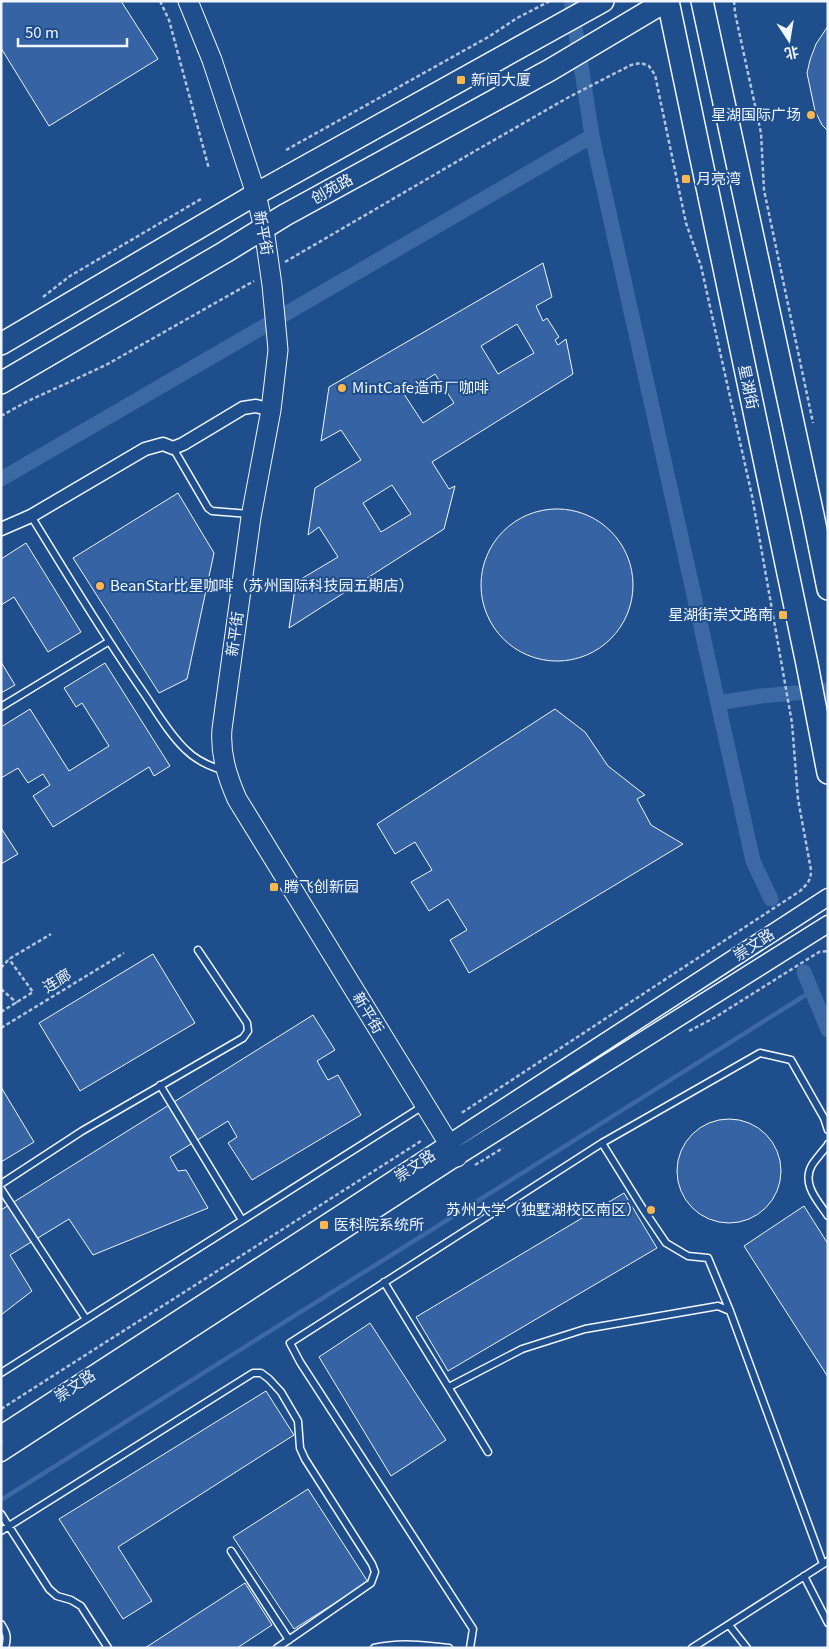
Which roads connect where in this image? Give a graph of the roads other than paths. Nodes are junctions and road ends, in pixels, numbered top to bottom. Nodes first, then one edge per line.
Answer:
1 (188, 1) edge
2 (667, 1) edge
3 (702, 1) edge
4 (601, 2) edge
5 (256, 194) junction
6 (264, 229) junction
7 (1, 344) edge
8 (1, 383) edge
9 (271, 410) junction
10 (173, 448) junction
11 (252, 514) junction
12 (30, 516) junction
13 (1, 529) edge
14 (828, 589) edge
15 (108, 642) junction
16 (1, 707) edge
17 (226, 771) junction
18 (828, 773) edge
19 (828, 898) edge
20 (828, 924) edge
21 (198, 950) dead end
22 (160, 1085) junction
23 (424, 1105) junction
24 (828, 1130) edge
25 (602, 1143) junction
26 (828, 1144) edge
27 (453, 1151) junction
28 (1, 1184) edge
29 (1, 1189) edge
30 (828, 1216) edge
31 (242, 1220) junction
32 (384, 1282) junction
33 (730, 1311) junction
34 (86, 1319) junction
35 (1, 1373) edge
36 (449, 1387) junction
37 (1, 1434) edge
38 (1, 1452) edge
39 (488, 1452) dead end
40 (1, 1514) edge
41 (9, 1527) junction
42 (1, 1531) edge
43 (231, 1551) dead end
44 (825, 1563) edge
45 (804, 1576) junction
46 (828, 1623) edge
47 (1, 1624) edge
48 (729, 1625) junction
49 (289, 1640) junction
50 (4, 1648) edge
51 (108, 1648) edge
52 (277, 1648) edge
53 (374, 1648) edge
54 (449, 1648) edge
55 (470, 1648) edge
56 (692, 1648) edge
57 (747, 1648) edge

1 - 5 main road, 新平街
2 - 6 main road, 创苑路
2 - 18 main road, 星湖街
3 - 14 main road
4 - 5 main road
5 - 6 main road, 新平街
5 - 7 main road
6 - 8 main road, 创苑路
6 - 9 main road, 新平街
9 - 10 street
9 - 11 main road, 新平街
10 - 11 lane
10 - 12 street
11 - 17 main road, 新平街
12 - 13 street
12 - 15 lane
15 - 16 lane
15 - 17 lane
17 - 23 main road, 新平街
19 - 27 street, 崇文路
20 - 27 street, 崇文路
21 - 22 lane
22 - 28 lane
22 - 31 lane
23 - 27 main road, 新平街
23 - 31 lane
24 - 25 lane
25 - 32 lane
25 - 33 lane
26 - 30 lane
27 - 37 street, 崇文路
27 - 38 street, 崇文路
29 - 34 lane
31 - 34 lane
32 - 36 lane
32 - 55 lane
33 - 36 lane
33 - 44 lane
34 - 35 lane
36 - 39 lane
40 - 41 lane
41 - 42 lane
41 - 49 lane
41 - 51 lane
43 - 49 lane
44 - 45 lane
45 - 46 lane
45 - 48 lane
47 - 50 lane
48 - 56 lane
48 - 57 lane
49 - 52 lane
53 - 54 lane

